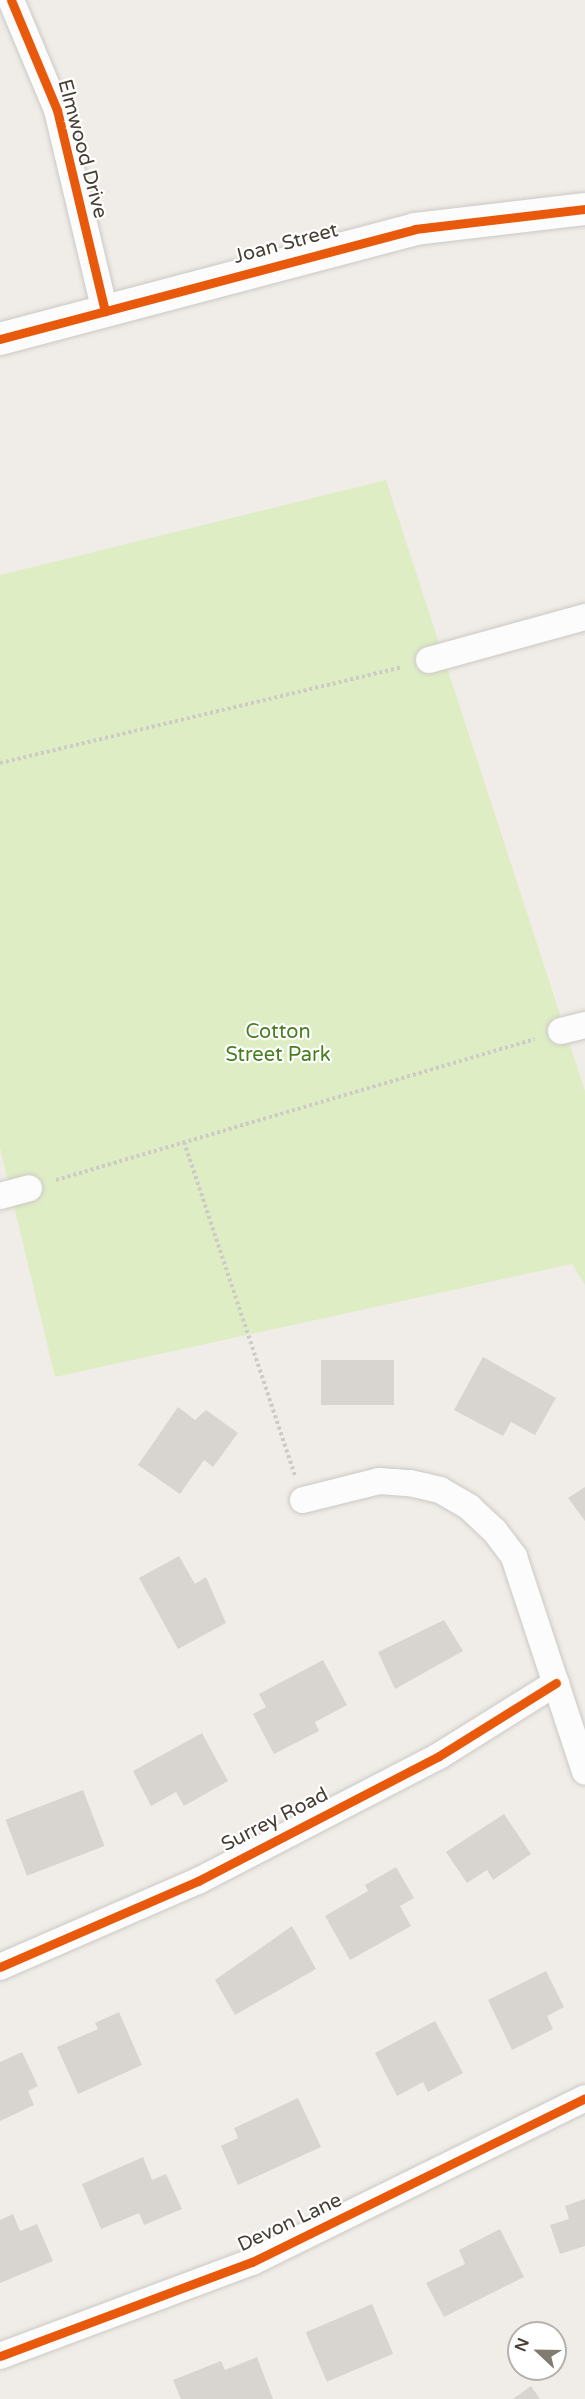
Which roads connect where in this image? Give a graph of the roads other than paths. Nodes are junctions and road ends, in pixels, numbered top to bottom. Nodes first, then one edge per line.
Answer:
1 (11, 0) edge
2 (585, 209) edge
3 (105, 311) junction
4 (0, 339) edge
5 (585, 617) edge
6 (429, 660) road end
7 (29, 1188) road end
8 (0, 1196) edge
9 (303, 1500) road end
10 (556, 1683) junction
11 (585, 1772) edge
12 (0, 1967) edge
13 (585, 2098) edge
14 (0, 2356) edge

1 - 3 street, Elmwood Drive
2 - 3 street, Joan Street
3 - 4 street, Joan Street
5 - 6 street
7 - 8 street
9 - 10 street
10 - 11 street
10 - 12 street, Surrey Road
13 - 14 street, Devon Lane

